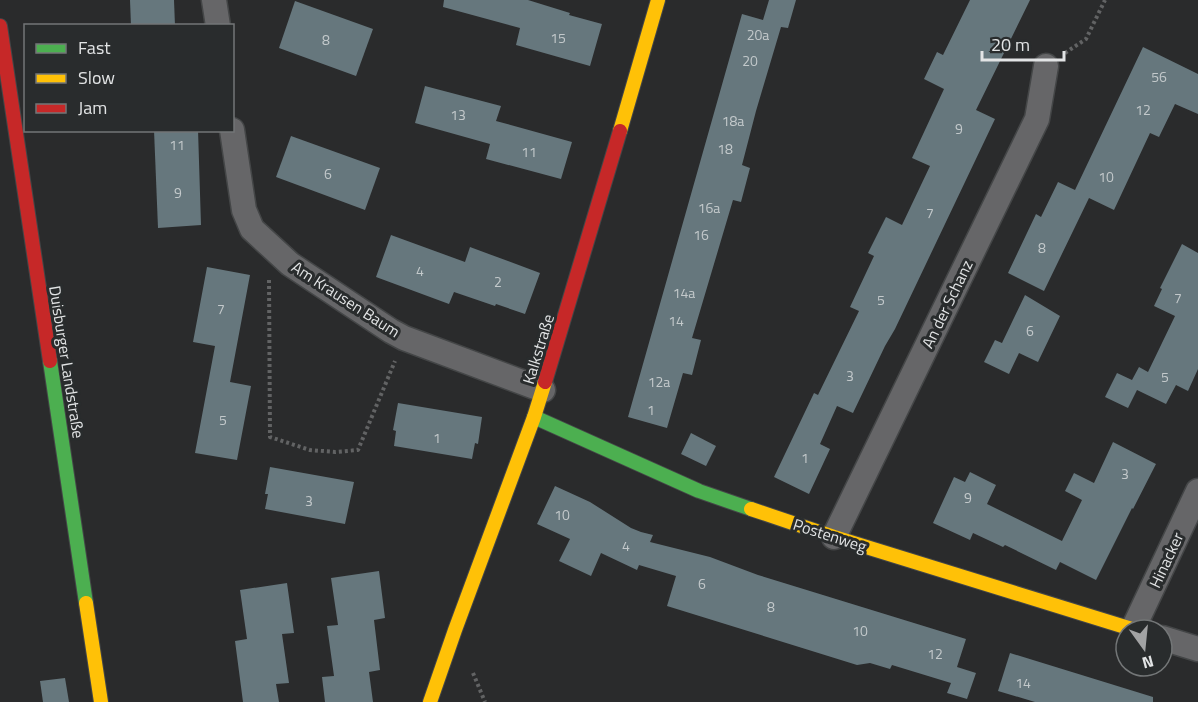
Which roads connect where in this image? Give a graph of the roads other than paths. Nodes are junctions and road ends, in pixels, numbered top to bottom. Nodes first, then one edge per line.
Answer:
1 (214, 0) edge
2 (657, 0) edge
3 (218, 24) edge
4 (0, 26) edge
5 (1047, 66) road end
6 (232, 132) edge
7 (543, 390) junction
8 (534, 417) junction
9 (1198, 491) edge
10 (834, 537) junction
11 (1140, 618) edge
12 (1114, 624) edge
13 (1174, 642) edge
14 (1198, 649) edge
15 (101, 702) edge
16 (430, 702) edge

1 - 3 street
2 - 7 street, Kalkstraße
4 - 15 street, Duisburger Landstraße
5 - 10 street, An der Schanz
6 - 7 street, Am Krausen Baum
7 - 8 street, Kalkstraße
8 - 10 street, Postenweg
8 - 16 street, Kalkstraße
9 - 11 street, Hinacker
10 - 12 street, Postenweg
13 - 14 street

